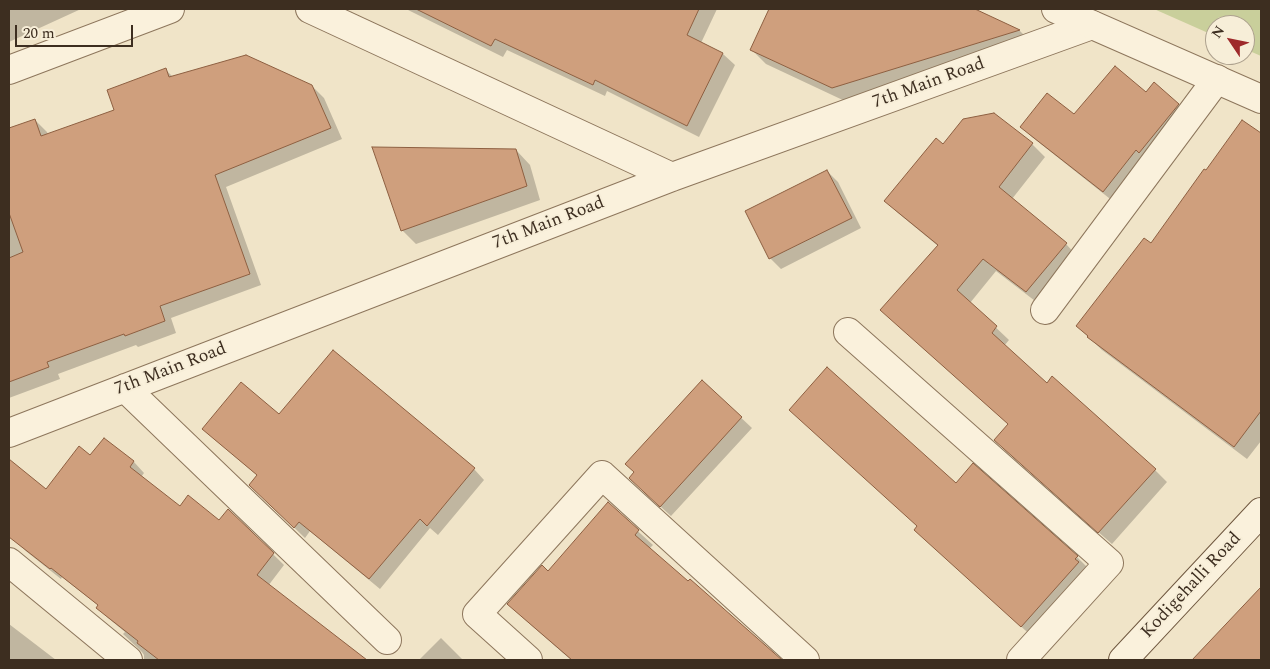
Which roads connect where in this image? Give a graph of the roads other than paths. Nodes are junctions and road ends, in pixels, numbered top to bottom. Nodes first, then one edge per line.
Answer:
1 (170, 9) edge
2 (310, 9) edge
3 (1056, 9) edge
4 (1092, 25) junction
5 (9, 70) edge
6 (1217, 79) junction
7 (1261, 99) edge
8 (672, 177) junction
9 (1044, 310) dead end
10 (848, 332) dead end
11 (125, 388) junction
12 (9, 433) edge
13 (1261, 512) edge
14 (9, 562) edge
15 (387, 640) dead end
16 (128, 660) edge
17 (528, 660) edge
18 (805, 660) edge
19 (1020, 660) edge
20 (1123, 660) edge

1 - 5 street
2 - 8 street
3 - 4 street
4 - 6 street
4 - 8 street, 7th Main Road
6 - 7 street
6 - 9 street
8 - 11 street, 7th Main Road
10 - 19 street
11 - 12 street, 7th Main Road
11 - 15 street
13 - 20 street, Kodigehalli Road
14 - 16 street
17 - 18 street

